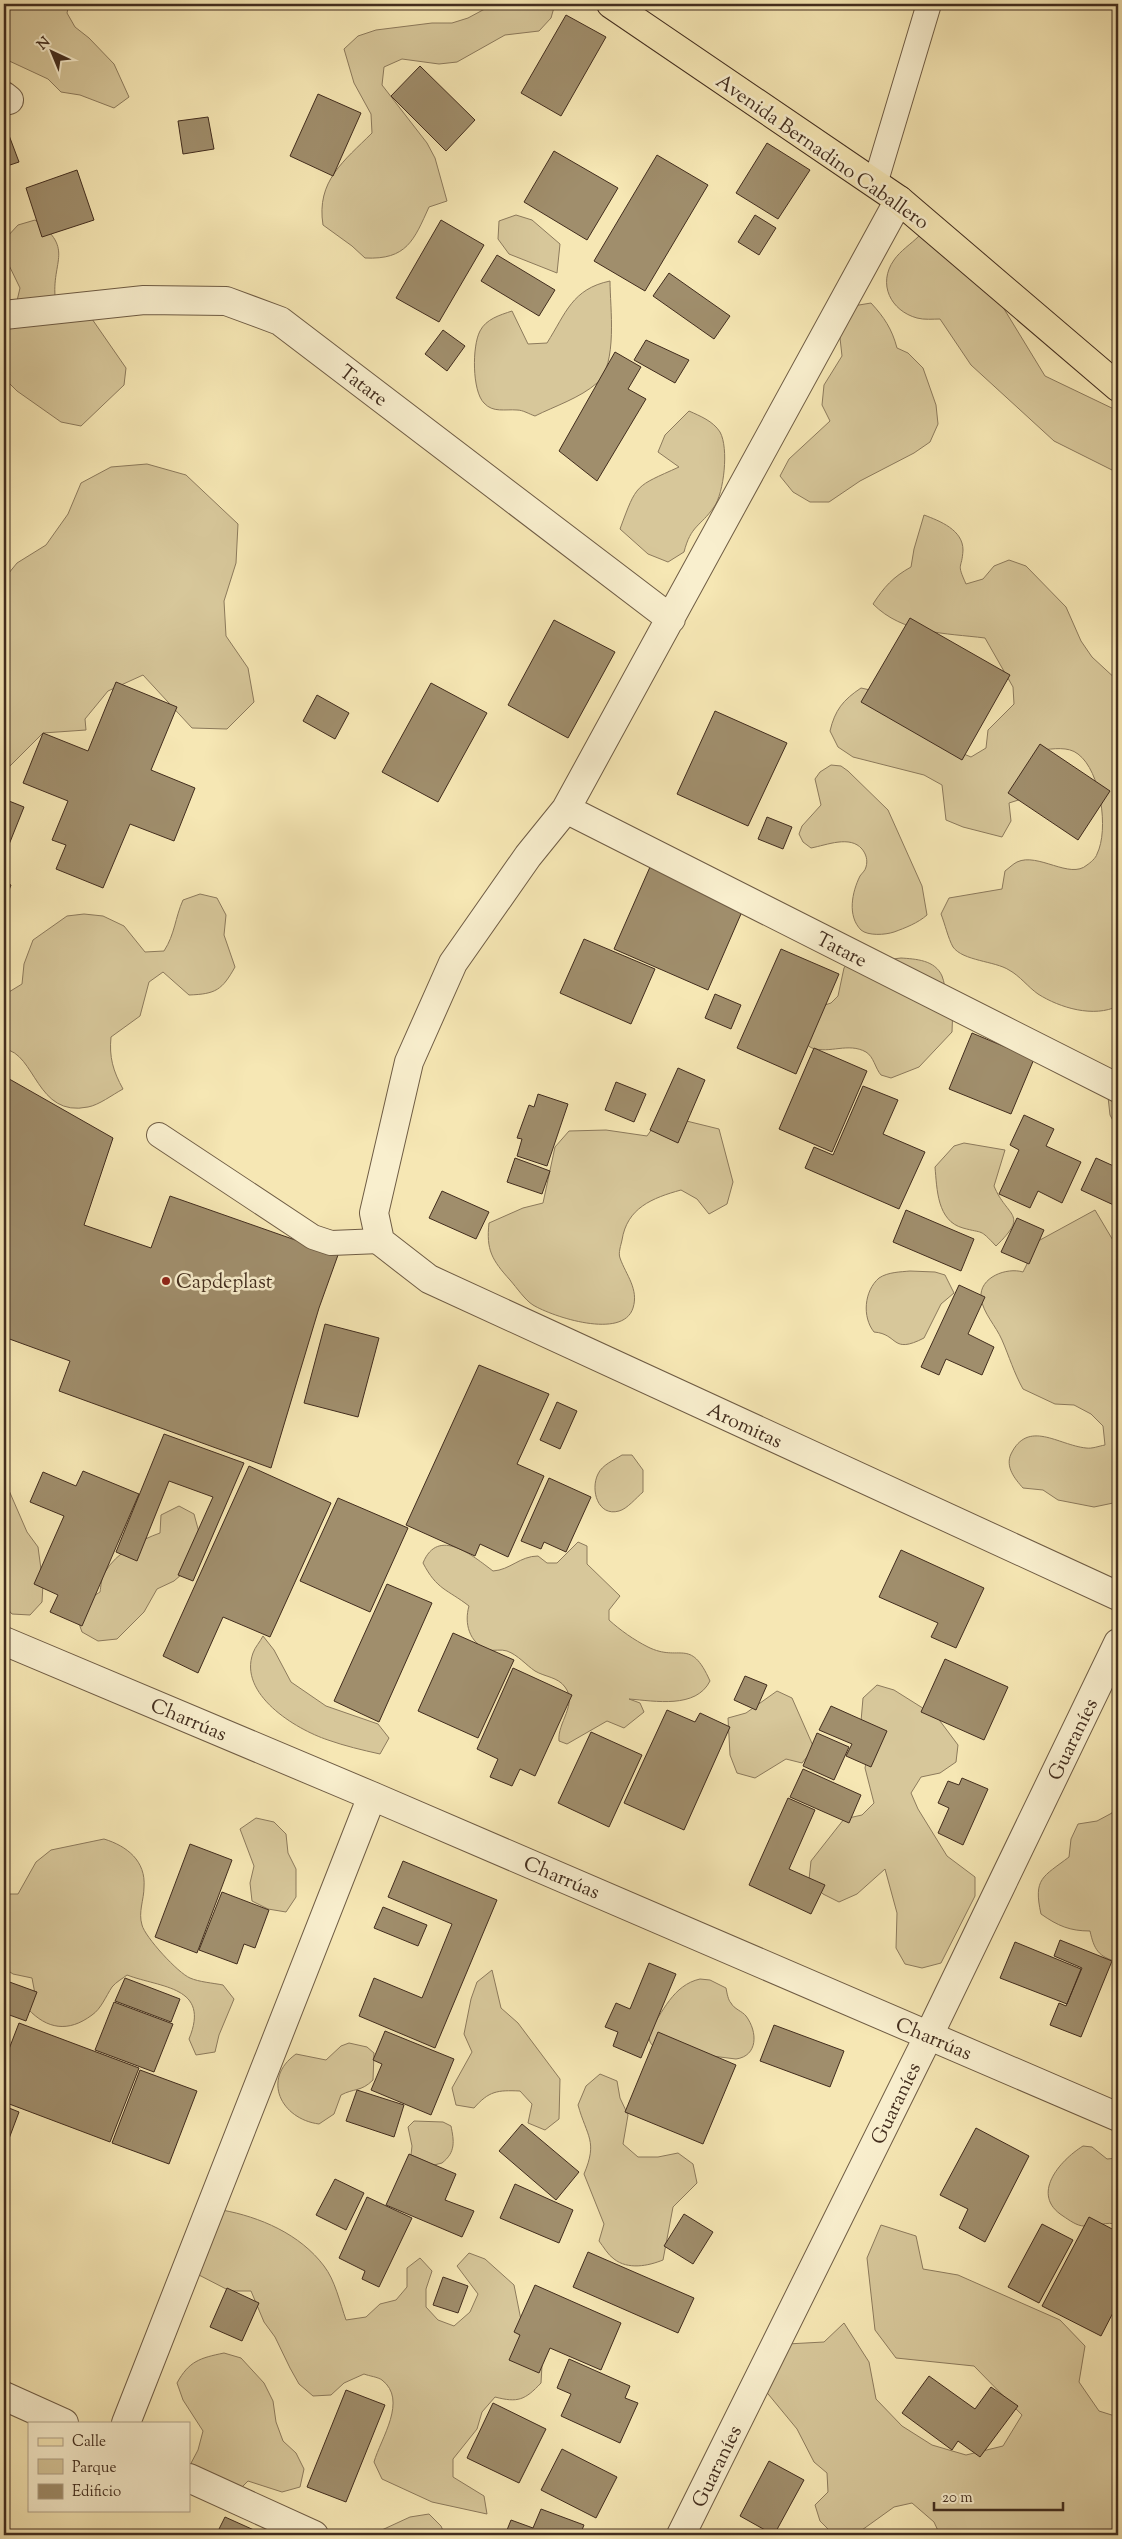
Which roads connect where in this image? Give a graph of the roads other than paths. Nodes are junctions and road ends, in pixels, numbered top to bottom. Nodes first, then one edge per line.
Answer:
1 (611, 4) edge
2 (929, 4) edge
3 (875, 184) junction
4 (899, 200) junction
5 (4, 315) edge
6 (1118, 387) edge
7 (671, 619) junction
8 (566, 809) junction
9 (1118, 1088) edge
10 (159, 1135) dead end
11 (380, 1241) junction
12 (1118, 1596) edge
13 (4, 1641) edge
14 (1118, 1642) edge
15 (372, 1796) junction
16 (929, 2035) junction
17 (1118, 2117) edge
18 (4, 2396) edge
19 (62, 2422) edge
20 (126, 2422) edge
21 (190, 2478) edge
22 (314, 2535) edge
23 (681, 2535) edge

1 - 3 main road, Avenida Bernadino Caballero
2 - 3 lane
3 - 4 main road, Avenida Bernadino Caballero
4 - 6 main road, Avenida Bernadino Caballero
4 - 7 street
5 - 7 street, Tatare
7 - 8 street
8 - 9 street, Tatare
8 - 11 street
10 - 11 lane
11 - 12 street, Aromitas
13 - 15 street, Charrúas
14 - 16 street, Guaraníes
15 - 16 street, Charrúas
15 - 20 street
16 - 17 street, Charrúas
16 - 23 street, Guaraníes
18 - 19 street
21 - 22 street

